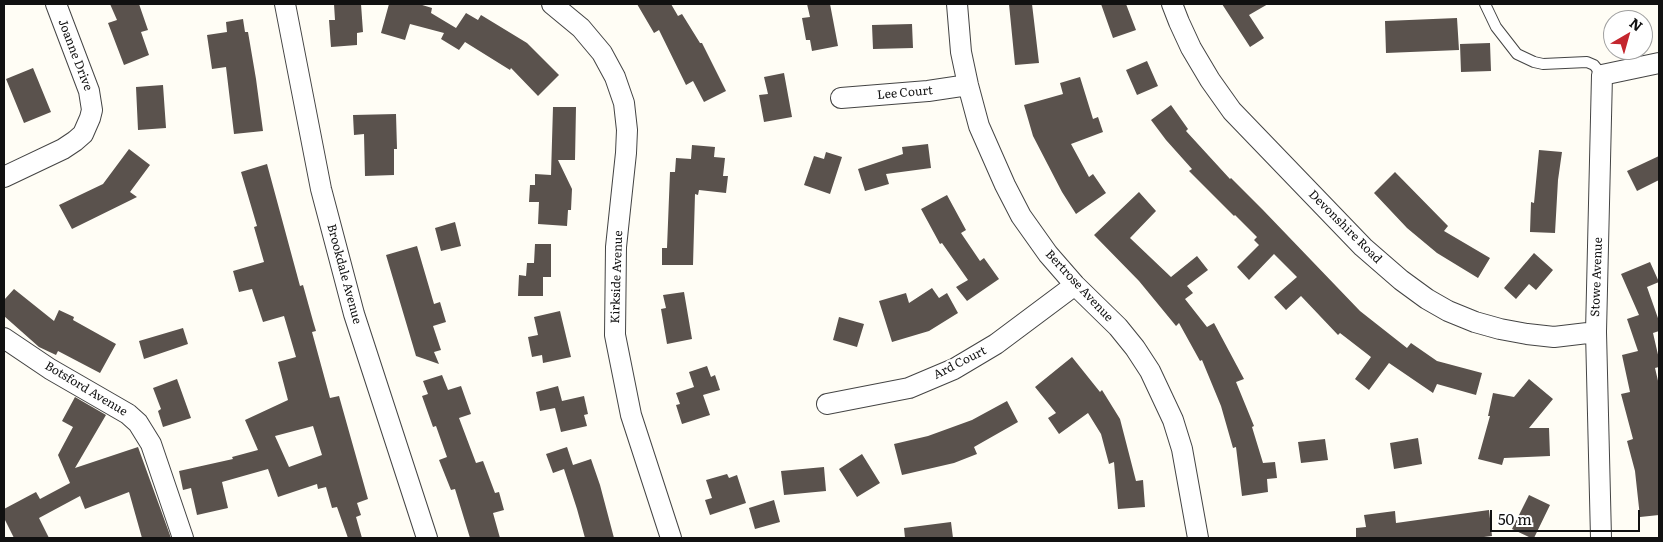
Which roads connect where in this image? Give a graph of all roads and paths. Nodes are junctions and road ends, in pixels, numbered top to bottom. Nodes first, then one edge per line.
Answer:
1 (56, 4) edge
2 (285, 4) edge
3 (552, 4) edge
4 (958, 4) edge
5 (1172, 4) edge
6 (1485, 4) edge
7 (1659, 63) edge
8 (1602, 75) junction
9 (968, 85) junction
10 (840, 98) dead end
11 (4, 177) edge
12 (1076, 285) junction
13 (1596, 332) junction
14 (4, 338) edge
15 (826, 404) dead end
16 (183, 538) edge
17 (426, 538) edge
18 (671, 538) edge
19 (1198, 538) edge
20 (1600, 538) edge

1 - 11 street, Joanne Drive
2 - 17 street, Brookdale Avenue
3 - 18 street, Kirkside Avenue
4 - 9 street, Bertrose Avenue
5 - 13 street, Devonshire Road
6 - 8 lane
7 - 8 street
8 - 13 street, Stowe Avenue
9 - 10 street, Lee Court
9 - 12 street, Bertrose Avenue
12 - 15 street, Ard Court
12 - 19 street, Bertrose Avenue
13 - 20 street, Stowe Avenue
14 - 16 street, Botsford Avenue

